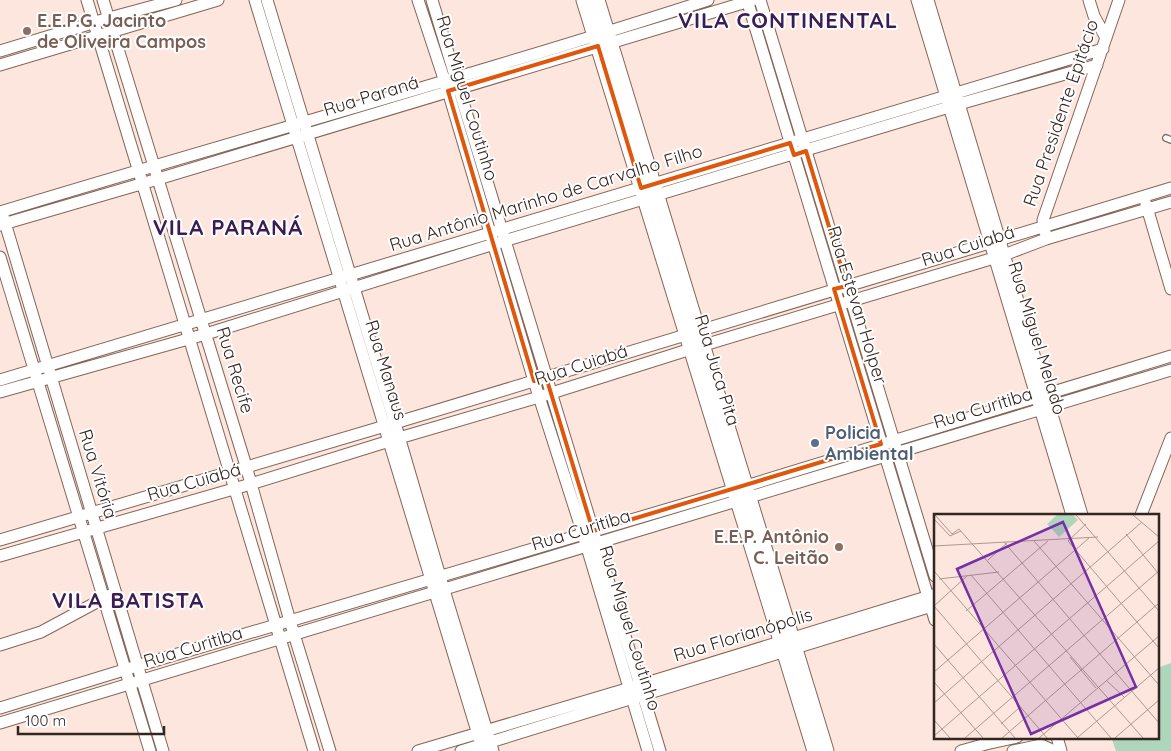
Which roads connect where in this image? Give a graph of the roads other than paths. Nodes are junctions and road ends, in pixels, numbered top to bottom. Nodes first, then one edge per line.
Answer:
1 (87, 0) edge
2 (103, 0) edge
3 (176, 0) edge
4 (218, 0) edge
5 (256, 0) edge
6 (267, 0) edge
7 (418, 0) edge
8 (432, 0) edge
9 (584, 0) edge
10 (597, 0) edge
11 (708, 0) edge
12 (760, 0) edge
13 (917, 0) edge
14 (928, 0) edge
15 (1089, 0) edge
16 (1119, 0) edge
17 (749, 1) edge
18 (183, 5) edge
19 (109, 18) junction
20 (94, 23) junction
21 (113, 31) junction
22 (98, 36) junction
23 (603, 40) junction
24 (1104, 44) junction
25 (0, 51) edge
26 (0, 65) edge
27 (1097, 66) junction
28 (452, 84) junction
29 (952, 100) junction
30 (299, 124) junction
31 (303, 136) junction
32 (802, 140) junction
33 (790, 143) junction
34 (806, 151) junction
35 (794, 155) junction
36 (154, 165) junction
37 (138, 170) junction
38 (158, 179) junction
39 (142, 184) junction
40 (1171, 188) edge
41 (649, 192) junction
42 (1144, 196) junction
43 (1171, 202) edge
44 (0, 210) edge
45 (1148, 210) junction
46 (2, 224) edge
47 (1044, 226) junction
48 (502, 230) junction
49 (490, 233) junction
50 (1046, 239) junction
51 (995, 241) junction
52 (500, 243) junction
53 (999, 256) junction
54 (0, 257) edge
55 (345, 277) junction
56 (847, 286) junction
57 (834, 289) junction
58 (1171, 289) edge
59 (349, 290) junction
60 (852, 301) junction
61 (839, 305) junction
62 (201, 320) junction
63 (185, 324) junction
64 (206, 334) junction
65 (189, 339) junction
66 (695, 340) junction
67 (1171, 356) edge
68 (1171, 370) edge
69 (48, 372) junction
70 (36, 375) junction
71 (546, 377) junction
72 (0, 380) edge
73 (534, 381) junction
74 (0, 392) edge
75 (551, 393) junction
76 (1041, 395) junction
77 (539, 397) junction
78 (1045, 408) junction
79 (390, 425) junction
80 (1171, 438) edge
81 (394, 440) junction
82 (894, 440) junction
83 (881, 444) junction
84 (897, 452) junction
85 (885, 456) junction
86 (246, 466) junction
87 (229, 471) junction
88 (251, 484) junction
89 (235, 489) junction
90 (742, 493) junction
91 (92, 512) junction
92 (1072, 514) edge
93 (1082, 514) edge
94 (1141, 514) edge
95 (79, 516) junction
96 (97, 528) junction
97 (84, 532) junction
98 (588, 533) junction
99 (0, 540) edge
100 (592, 545) junction
101 (0, 556) edge
102 (934, 573) edge
103 (436, 578) junction
104 (115, 592) junction
105 (439, 592) junction
106 (104, 599) junction
107 (932, 601) edge
108 (934, 614) edge
109 (290, 622) junction
110 (276, 625) junction
111 (294, 635) junction
112 (280, 639) junction
113 (0, 645) edge
114 (787, 645) junction
115 (137, 666) junction
116 (125, 669) junction
117 (142, 681) junction
118 (130, 685) junction
119 (636, 692) junction
120 (0, 708) edge
121 (0, 723) edge
122 (482, 732) junction
123 (1012, 738) edge
124 (1056, 738) edge
125 (1056, 738) edge
126 (981, 744) edge
127 (487, 747) edge
128 (150, 751) edge
129 (163, 751) edge
130 (314, 751) edge
131 (330, 751) edge
132 (418, 751) edge
133 (461, 751) edge
134 (648, 751) edge
135 (660, 751) edge
136 (815, 751) edge
137 (826, 751) edge
138 (961, 751) edge
139 (1013, 751) edge
140 (1054, 751) edge
141 (1061, 751) edge

1 - 20 street, Rua Recife
2 - 19 street, Rua Recife
3 - 19 street
4 - 18 street
5 - 30 street, Rua Manaus
6 - 30 street, Rua Manaus
7 - 28 street, Rua Miguel Coutinho
8 - 28 street, Rua Miguel Coutinho
9 - 23 street, Rua Juca Pita
10 - 23 street, Rua Juca Pita
11 - 23 street, Rua Paraná
12 - 32 street, Rua Estevan Holper
13 - 29 street, Rua Miguel Melado
14 - 29 street, Rua Miguel Melado
15 - 24 street
16 - 24 street, Rua Presidente Epitácio
17 - 23 street, Rua Paraná
17 - 33 street, Rua Estevan Holper
18 - 21 street
19 - 20 street
19 - 21 street, Rua Recife
20 - 22 street, Rua Recife
20 - 25 street
21 - 22 street
21 - 36 street, Rua Recife
22 - 26 street
22 - 37 street, Rua Recife
23 - 28 street, Rua Paraná
23 - 41 street, Rua Juca Pita
24 - 27 street, Rua Presidente Epitácio
24 - 29 street, Rua Antônio Marinho de Carvalho Filho
27 - 29 street, Rua Antônio Marinho de Carvalho Filho
27 - 47 street, Rua Presidente Epitácio
28 - 30 street, Rua Paraná
28 - 31 street, Rua Paraná
28 - 48 street, Rua Miguel Coutinho
28 - 49 street, Rua Miguel Coutinho
29 - 32 street, Rua Antônio Marinho de Carvalho Filho
29 - 34 street, Rua Antônio Marinho de Carvalho Filho
29 - 51 street, Rua Miguel Melado
30 - 31 street, Rua Manaus
30 - 36 street, Rua Paraná
31 - 38 street, Rua Paraná
31 - 55 street, Rua Manaus
32 - 33 street, Rua Antônio Marinho de Carvalho Filho
32 - 34 street, Rua Estevan Holper
33 - 35 street, Rua Estevan Holper
33 - 41 street, Rua Antônio Marinho de Carvalho Filho
34 - 35 street, Rua Antônio Marinho de Carvalho Filho
34 - 56 street, Rua Estevan Holper
35 - 41 street, Rua Antônio Marinho de Carvalho Filho
35 - 57 street, Rua Estevan Holper
36 - 37 street, Rua Paraná
36 - 38 street, Rua Recife
37 - 39 street, Rua Recife
37 - 44 street, Rua Paraná
38 - 39 street, Rua Paraná
38 - 62 street, Rua Recife
39 - 46 street, Rua Paraná
39 - 63 street, Rua Recife
40 - 42 street, Rua Cuiabá
41 - 48 street, Rua Antônio Marinho de Carvalho Filho
41 - 52 street, Rua Antônio Marinho de Carvalho Filho
41 - 66 street, Rua Juca Pita
42 - 45 street
42 - 47 street, Rua Cuiabá
43 - 45 street, Rua Cuiabá
44 - 46 street, Rua Vitória
45 - 50 street, Rua Cuiabá
45 - 58 street
46 - 69 street, Rua Vitória
47 - 50 street, Rua Presidente Epitácio
47 - 51 street, Rua Cuiabá
48 - 49 street, Rua Antônio Marinho de Carvalho Filho
48 - 52 street, Rua Miguel Coutinho
49 - 52 street, Rua Miguel Coutinho
49 - 55 street, Rua Antônio Marinho de Carvalho Filho
50 - 53 street, Rua Cuiabá
51 - 53 street, Rua Miguel Melado
51 - 56 street, Rua Cuiabá
52 - 59 street, Rua Antônio Marinho de Carvalho Filho
52 - 71 street, Rua Miguel Coutinho
52 - 73 street, Rua Miguel Coutinho
53 - 60 street, Rua Cuiabá
53 - 76 street, Rua Miguel Melado
54 - 70 street, Rua Vitória
55 - 59 street, Rua Manaus
55 - 62 street, Rua Antônio Marinho de Carvalho Filho
56 - 57 street, Rua Cuiabá
56 - 60 street, Rua Estevan Holper
57 - 61 street, Rua Estevan Holper
57 - 66 street, Rua Cuiabá
59 - 64 street, Rua Antônio Marinho de Carvalho Filho
59 - 79 street, Rua Manaus
60 - 61 street, Rua Cuiabá
60 - 82 street, Rua Estevan Holper
61 - 66 street, Rua Cuiabá
61 - 83 street, Rua Estevan Holper
62 - 63 street, Rua Antônio Marinho de Carvalho Filho
62 - 64 street, Rua Recife
63 - 65 street, Rua Recife
63 - 69 street, Rua Antônio Marinho de Carvalho Filho
64 - 65 street, Rua Antônio Marinho de Carvalho Filho
64 - 86 street, Rua Recife
65 - 69 street, Rua Antônio Marinho de Carvalho Filho
65 - 87 street, Rua Recife
66 - 71 street, Rua Cuiabá
66 - 75 street, Rua Cuiabá
66 - 90 street, Rua Juca Pita
67 - 76 street, Rua Curitiba
68 - 78 street, Rua Curitiba
69 - 70 street, Rua Antônio Marinho de Carvalho Filho
69 - 91 street, Rua Vitória
70 - 72 street, Rua Antônio Marinho de Carvalho Filho
70 - 74 street, Rua Antônio Marinho de Carvalho Filho
70 - 95 street, Rua Vitória
71 - 73 street, Rua Cuiabá
71 - 75 street, Rua Miguel Coutinho
73 - 77 street, Rua Miguel Coutinho
73 - 79 street, Rua Cuiabá
75 - 77 street, Rua Cuiabá
75 - 98 street, Rua Miguel Coutinho
76 - 78 street, Rua Miguel Melado
76 - 82 street, Rua Curitiba
77 - 81 street, Rua Cuiabá
77 - 98 street, Rua Miguel Coutinho
78 - 84 street, Rua Curitiba
78 - 92 street, Rua Miguel Melado
78 - 93 street, Rua Miguel Melado
79 - 81 street, Rua Manaus
79 - 86 street, Rua Cuiabá
80 - 94 street
81 - 88 street, Rua Cuiabá
81 - 103 street, Rua Manaus
82 - 83 street, Rua Curitiba
82 - 84 street, Rua Estevan Holper
83 - 85 street, Rua Estevan Holper
83 - 90 street, Rua Curitiba
84 - 85 street, Rua Curitiba
84 - 102 street, Rua Estevan Holper
85 - 90 street, Rua Curitiba
85 - 107 street, Rua Estevan Holper
86 - 87 street, Rua Cuiabá
86 - 88 street, Rua Recife
87 - 89 street, Rua Recife
87 - 91 street, Rua Cuiabá
88 - 89 street, Rua Cuiabá
88 - 109 street, Rua Recife
89 - 96 street, Rua Cuiabá
89 - 110 street, Rua Recife
90 - 98 street, Rua Curitiba
90 - 100 street, Rua Curitiba
90 - 114 street, Rua Juca Pita
91 - 95 street, Rua Cuiabá
91 - 96 street, Rua Vitória
95 - 97 street, Rua Vitória
95 - 99 street, Rua Cuiabá
96 - 97 street, Rua Cuiabá
96 - 104 street, Rua Vitória
97 - 101 street, Rua Cuiabá
97 - 106 street, Rua Vitória
98 - 100 street, Rua Miguel Coutinho
98 - 103 street, Rua Curitiba
100 - 105 street, Rua Curitiba
100 - 119 street, Rua Miguel Coutinho
103 - 105 street, Rua Manaus
103 - 109 street, Rua Curitiba
104 - 106 street
104 - 115 street, Rua Vitória
105 - 111 street, Rua Curitiba
105 - 122 street, Rua Manaus
106 - 113 street
106 - 116 street, Rua Vitória
107 - 108 street, Rua Estevan Holper
107 - 114 street, Rua Florianópolis
109 - 110 street, Rua Curitiba
109 - 111 street, Rua Recife
110 - 112 street, Rua Recife
110 - 115 street, Rua Curitiba
111 - 112 street, Rua Curitiba
111 - 131 street, Rua Recife
112 - 117 street, Rua Curitiba
112 - 130 street, Rua Recife
114 - 119 street, Rua Florianópolis
114 - 136 street, Rua Juca Pita
114 - 137 street, Rua Juca Pita
115 - 116 street, Rua Curitiba
115 - 117 street, Rua Vitória
116 - 118 street, Rua Vitória
116 - 120 street, Rua Curitiba
117 - 118 street, Rua Curitiba
117 - 129 street, Rua Vitória
118 - 121 street, Rua Curitiba
118 - 128 street, Rua Vitória
119 - 122 street, Rua Florianópolis
119 - 127 street, Rua Florianópolis
119 - 134 street, Rua Miguel Coutinho
119 - 135 street, Rua Miguel Coutinho
122 - 127 street, Rua Manaus
122 - 132 street, Rua Florianópolis
123 - 126 street
124 - 140 street
125 - 141 street
126 - 138 street
127 - 133 street, Rua Florianópolis
139 - 140 street

